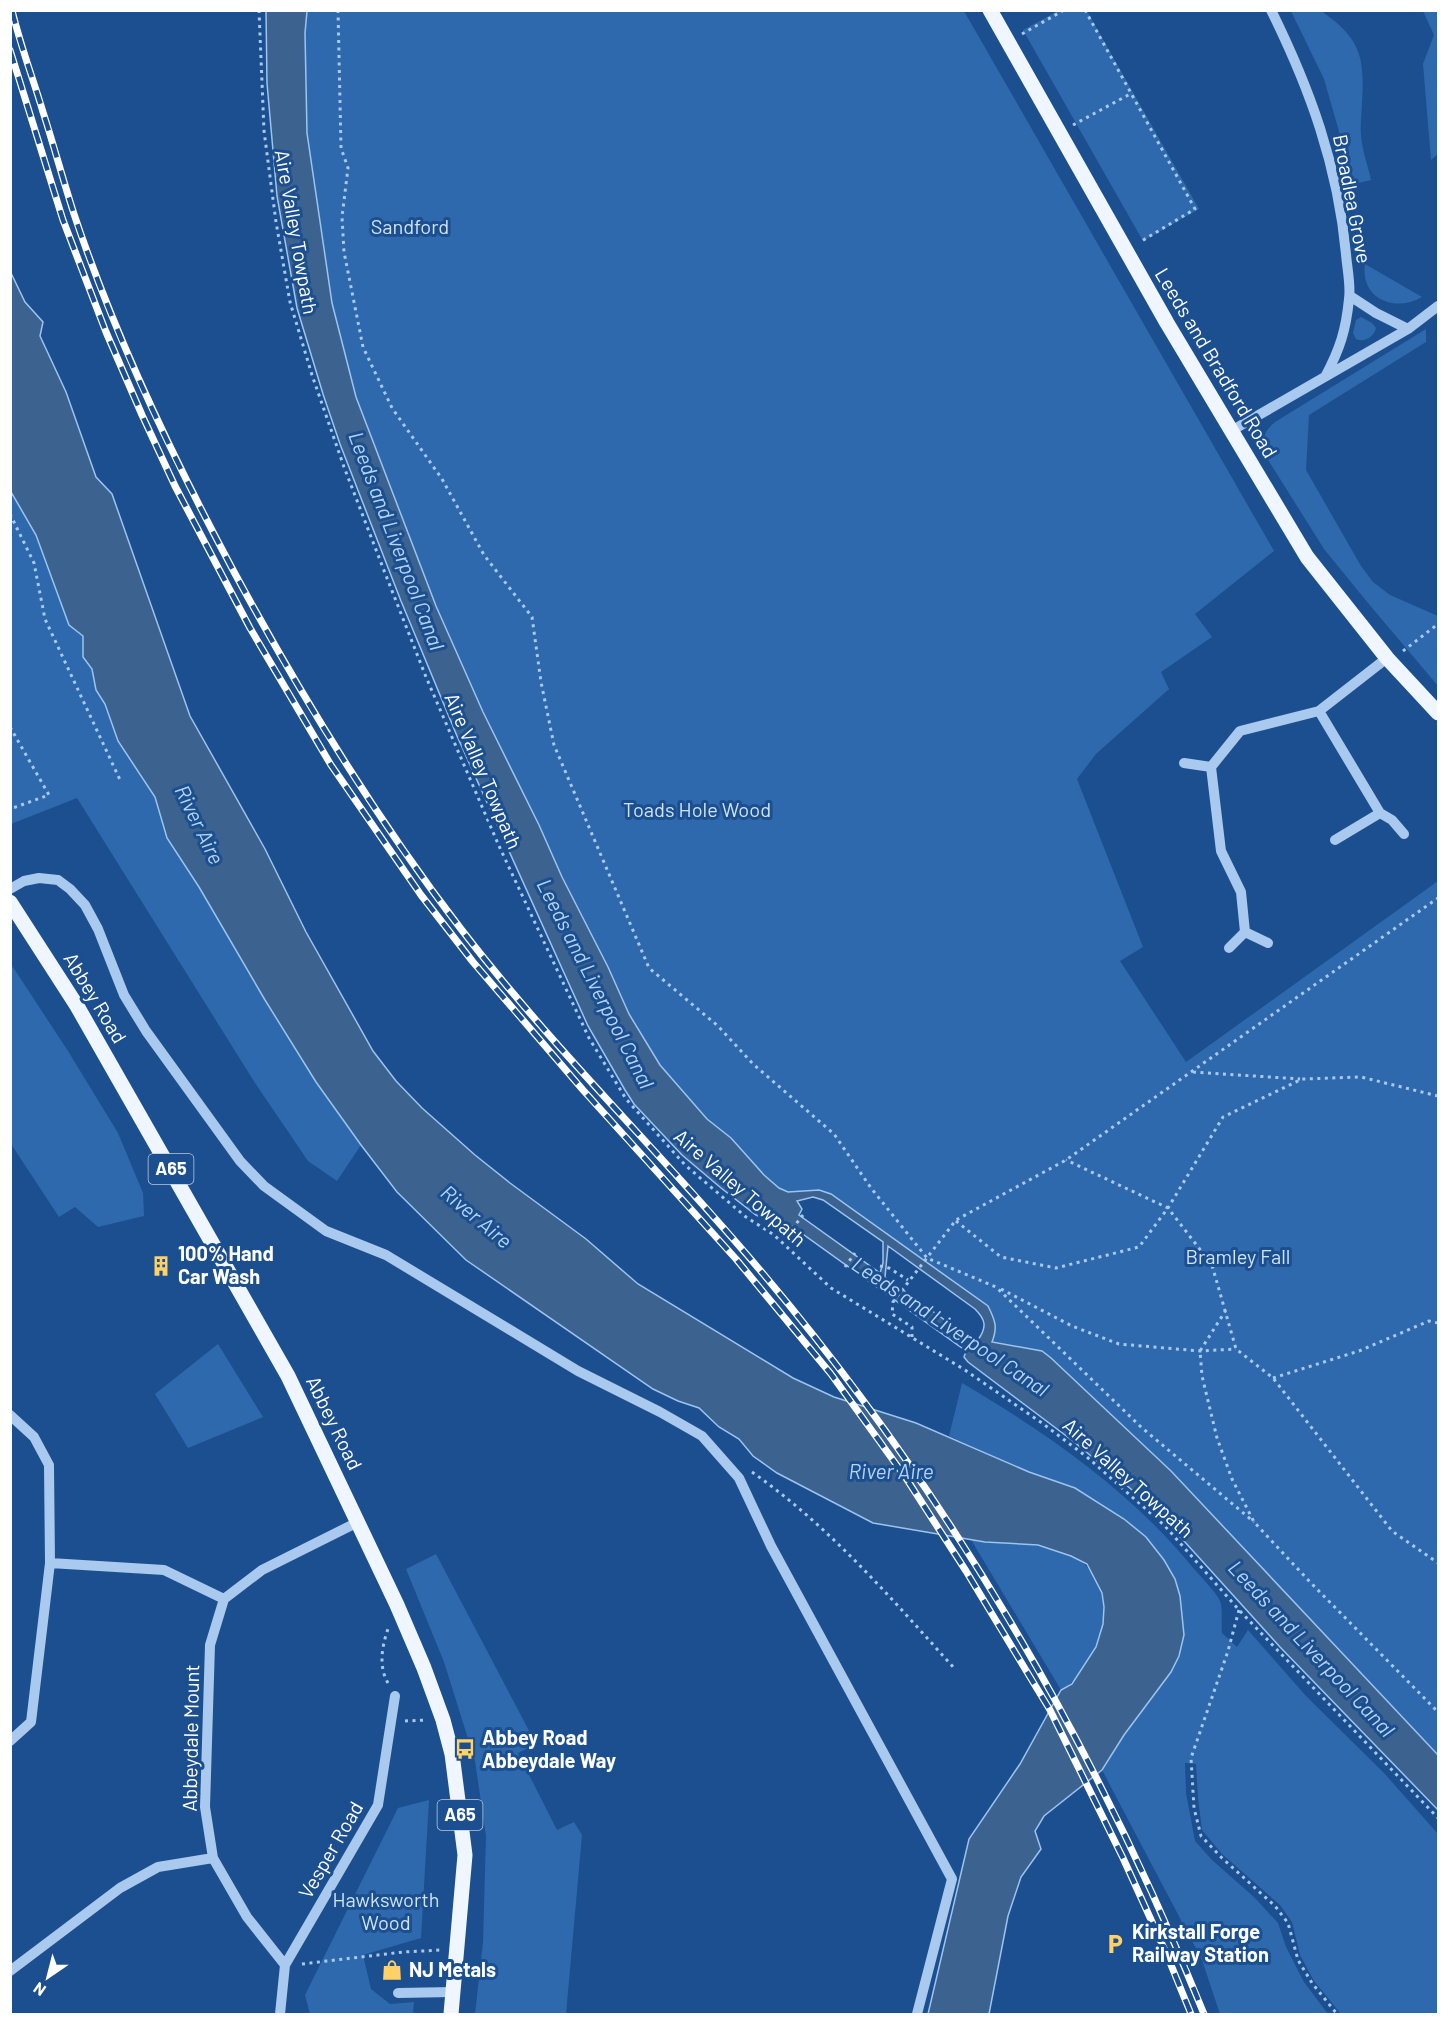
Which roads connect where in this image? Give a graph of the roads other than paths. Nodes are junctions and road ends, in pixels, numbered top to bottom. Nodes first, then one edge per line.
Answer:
1 (990, 10) edge
2 (1271, 10) edge
3 (1350, 296) junction
4 (1438, 306) edge
5 (1408, 329) junction
6 (1325, 377) junction
7 (1231, 431) junction
8 (1388, 659) junction
9 (1319, 711) junction
10 (1438, 713) edge
11 (1184, 763) dead end
12 (1211, 767) junction
13 (1380, 813) junction
14 (1404, 834) dead end
15 (1335, 840) dead end
16 (10, 889) edge
17 (10, 902) edge
18 (1245, 932) junction
19 (1268, 943) dead end
20 (1229, 948) dead end
21 (10, 1415) edge
22 (358, 1522) junction
23 (50, 1563) junction
24 (224, 1599) junction
25 (395, 1696) road end
26 (10, 1741) edge
27 (213, 1858) junction
28 (285, 1965) junction
29 (10, 1971) edge
30 (453, 1992) junction
31 (398, 1993) dead end
32 (280, 2014) edge
33 (451, 2014) edge
34 (917, 2014) edge

1 - 7 main road, Leeds and Bradford Road
2 - 3 street, Broadlea Grove
3 - 5 street
3 - 6 street, Broadlea Grove
4 - 5 street
5 - 6 street
6 - 7 street
7 - 8 main road, Leeds and Bradford Road
8 - 9 street
8 - 10 main road, Leeds and Bradford Road
9 - 12 street
9 - 13 street
11 - 12 street
12 - 18 street
13 - 14 street
13 - 15 street
16 - 34 street
17 - 22 main road, Abbey Road / A65
18 - 19 street
18 - 20 street
21 - 23 street
22 - 24 street
22 - 30 main road, Abbey Road / A65
23 - 24 street
23 - 26 street
24 - 27 street, Abbeydale Mount
25 - 28 street, Vesper Road
27 - 28 street, Abbeydale Mount
27 - 29 street
28 - 32 street, Vesper Road
30 - 31 street
30 - 33 main road, Abbey Road / A65

